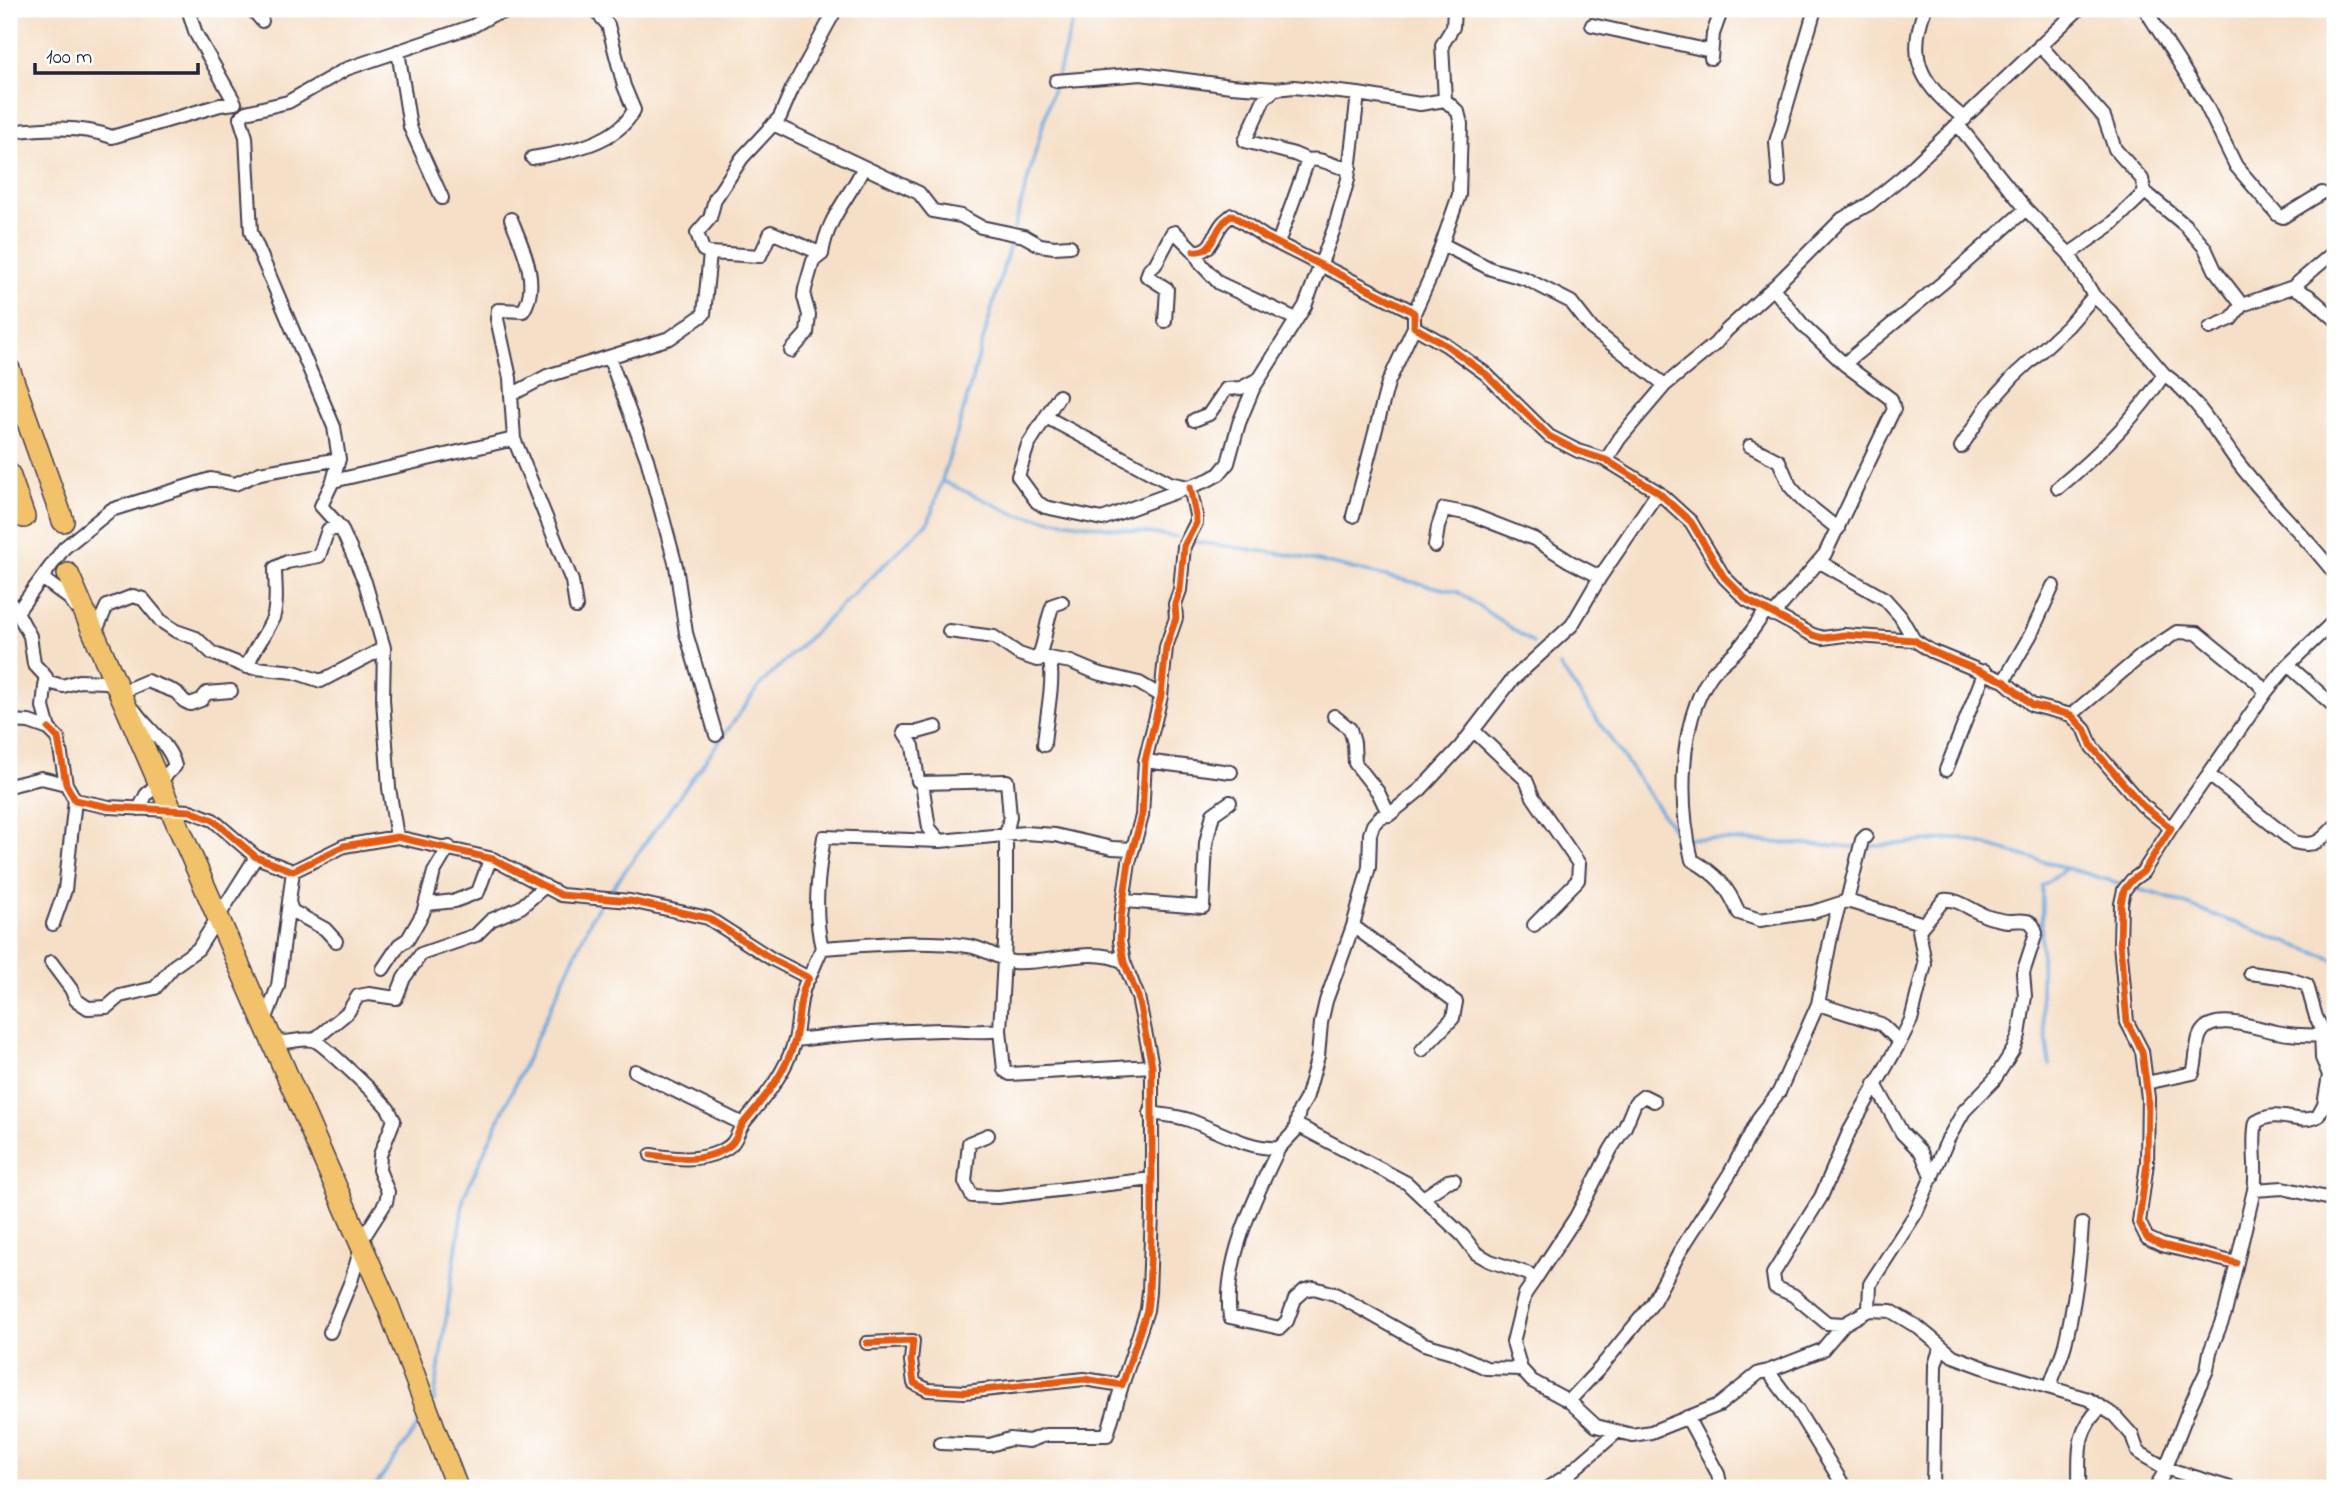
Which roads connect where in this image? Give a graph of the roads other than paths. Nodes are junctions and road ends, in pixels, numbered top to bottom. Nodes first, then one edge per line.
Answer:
1 (188, 9) edge
2 (252, 9) edge
3 (518, 9) edge
4 (594, 9) edge
5 (836, 9) edge
6 (1454, 9) edge
7 (1722, 9) edge
8 (1815, 9) edge
9 (1924, 9) edge
10 (2079, 9) edge
11 (2145, 9) edge
12 (262, 22) dead end
13 (1592, 25) dead end
14 (2040, 45) junction
15 (398, 51) junction
16 (1056, 81) dead end
17 (1275, 89) junction
18 (1358, 93) junction
19 (1445, 100) junction
20 (235, 103) junction
21 (246, 112) junction
22 (1961, 122) junction
23 (773, 124) junction
24 (9, 132) edge
25 (532, 159) dead end
26 (1308, 160) junction
27 (864, 167) junction
28 (1350, 168) junction
29 (1779, 182) dead end
30 (2146, 192) junction
31 (2322, 193) dead end
32 (442, 198) dead end
33 (2026, 209) junction
34 (511, 219) dead end
35 (1278, 243) junction
36 (1442, 244) junction
37 (1070, 246) dead end
38 (1194, 251) junction
39 (2335, 251) edge
40 (710, 253) junction
41 (822, 254) junction
42 (2069, 254) junction
43 (1321, 265) junction
44 (2293, 287) junction
45 (1773, 288) junction
46 (2094, 296) junction
47 (2242, 305) junction
48 (1414, 313) junction
49 (2335, 318) edge
50 (1296, 319) junction
51 (1165, 321) dead end
52 (1414, 327) junction
53 (2210, 328) dead end
54 (791, 351) dead end
55 (609, 357) junction
56 (1844, 364) junction
57 (9, 369) edge
58 (2164, 374) junction
59 (1258, 379) junction
60 (1665, 384) junction
61 (511, 395) junction
62 (1059, 396) dead end
63 (1046, 416) junction
64 (1194, 420) dead end
65 (514, 439) junction
66 (1750, 446) dead end
67 (1961, 447) dead end
68 (340, 459) junction
69 (1606, 460) junction
70 (9, 474) edge
71 (332, 481) junction
72 (1189, 487) junction
73 (2058, 488) dead end
74 (1658, 492) junction
75 (1353, 516) dead end
76 (24, 517) dead end
77 (64, 521) dead end
78 (341, 528) junction
79 (1838, 529) junction
80 (1435, 546) dead end
81 (1821, 562) junction
82 (68, 573) dead end
83 (2335, 574) edge
84 (1600, 577) junction
85 (42, 578) junction
86 (2053, 586) dead end
87 (9, 601) edge
88 (1062, 602) dead end
89 (576, 607) dead end
90 (17, 612) junction
91 (1769, 613) junction
92 (2335, 620) edge
93 (949, 631) dead end
94 (1914, 640) junction
95 (384, 648) junction
96 (1043, 659) junction
97 (2288, 665) junction
98 (247, 667) junction
99 (1985, 671) junction
100 (45, 681) junction
101 (2004, 681) junction
102 (231, 691) dead end
103 (2266, 692) junction
104 (124, 693) junction
105 (1161, 696) junction
106 (2335, 707) edge
107 (2071, 715) junction
108 (1334, 716) dead end
109 (9, 721) edge
110 (936, 727) dead end
111 (49, 729) junction
112 (1473, 730) junction
113 (716, 735) dead end
114 (1044, 745) dead end
115 (1145, 761) junction
116 (1945, 770) dead end
117 (1231, 772) dead end
118 (2209, 775) junction
119 (922, 783) junction
120 (66, 784) junction
121 (9, 786) edge
122 (75, 800) junction
123 (1230, 802) dead end
124 (139, 809) junction
125 (1389, 815) junction
126 (2335, 826) edge
127 (2171, 828) junction
128 (1006, 835) junction
129 (397, 836) junction
130 (1867, 836) dead end
131 (940, 841) junction
132 (449, 847) junction
133 (1133, 849) junction
134 (256, 857) junction
135 (493, 859) junction
136 (293, 872) junction
137 (545, 886) junction
138 (289, 901) junction
139 (1125, 901) junction
140 (1843, 903) junction
141 (426, 904) junction
142 (53, 924) dead end
143 (1924, 924) junction
144 (1534, 925) dead end
145 (1353, 926) junction
146 (336, 941) dead end
147 (822, 948) junction
148 (1004, 957) junction
149 (51, 962) dead end
150 (1124, 962) junction
151 (383, 970) dead end
152 (2250, 973) dead end
153 (809, 978) junction
154 (1818, 1003) junction
155 (1000, 1030) junction
156 (2329, 1035) edge
157 (314, 1040) junction
158 (795, 1040) junction
159 (1900, 1042) junction
160 (1422, 1051) dead end
161 (1152, 1066) junction
162 (635, 1071) dead end
163 (2146, 1083) junction
164 (1875, 1084) junction
165 (1654, 1101) dead end
166 (1150, 1113) junction
167 (743, 1124) junction
168 (1297, 1125) junction
169 (988, 1135) dead end
170 (1279, 1148) junction
171 (650, 1155) dead end
172 (1932, 1178) junction
173 (1152, 1179) junction
174 (1454, 1180) dead end
175 (2254, 1189) junction
176 (1423, 1198) junction
177 (2335, 1200) edge
178 (2082, 1224) dead end
179 (2236, 1263) junction
180 (1534, 1281) junction
181 (1869, 1310) junction
182 (1844, 1324) junction
183 (330, 1332) dead end
184 (867, 1343) dead end
185 (1941, 1346) junction
186 (1521, 1369) junction
187 (1768, 1371) junction
188 (1122, 1385) junction
189 (2050, 1387) junction
190 (1569, 1401) junction
191 (2101, 1407) junction
192 (1687, 1417) junction
193 (1617, 1432) junction
194 (940, 1443) dead end
195 (2165, 1468) junction
196 (457, 1488) edge
197 (1547, 1488) edge
198 (1721, 1488) edge
199 (1845, 1488) edge
200 (1933, 1488) edge
201 (2079, 1488) edge
202 (2155, 1488) edge
203 (2230, 1488) edge

1 - 20 street
2 - 12 street
3 - 15 street
4 - 25 street
5 - 23 street
6 - 19 street
7 - 13 street
8 - 29 street
9 - 22 street
10 - 14 street
11 - 31 street
14 - 22 street
14 - 30 street
15 - 21 street
15 - 32 street
16 - 17 street
17 - 18 street
17 - 26 street
18 - 19 street
18 - 28 street
19 - 36 street
20 - 21 street
20 - 24 street
21 - 68 street
22 - 33 street
22 - 45 street
23 - 27 street
23 - 40 street
26 - 28 street
26 - 35 street
27 - 37 street
27 - 41 street
28 - 43 street
30 - 42 street
30 - 47 street
33 - 42 street
33 - 56 street
34 - 61 street
35 - 38 street
35 - 43 street
36 - 48 street
36 - 60 street
38 - 50 street
38 - 51 street
39 - 44 street
40 - 41 street
40 - 55 street
41 - 54 street
42 - 46 street
43 - 48 street
43 - 50 street
44 - 47 street
44 - 49 street
45 - 56 street
45 - 60 street
46 - 58 street
46 - 67 street
47 - 53 street
48 - 52 street
50 - 59 street
52 - 69 street
52 - 75 street
55 - 61 street
55 - 113 street
56 - 79 street
57 - 77 highway
58 - 73 street
58 - 83 street
59 - 64 street
59 - 72 street
60 - 69 street
61 - 65 street
62 - 63 street
63 - 72 street
63 - 72 street
65 - 71 street
65 - 89 street
66 - 79 street
68 - 71 street
68 - 85 street
69 - 74 street
70 - 76 highway
71 - 78 street
72 - 105 street
74 - 84 street
74 - 91 street
78 - 95 street
78 - 98 street
79 - 81 street
80 - 84 street
81 - 91 street
81 - 94 street
82 - 196 highway
84 - 112 street
85 - 90 street
85 - 98 street
86 - 101 street
87 - 90 street
88 - 96 street
90 - 100 street
91 - 94 street
91 - 140 street
92 - 97 street
93 - 96 street
94 - 99 street
95 - 98 street
95 - 129 street
96 - 105 street
96 - 114 street
97 - 103 street
97 - 106 street
99 - 101 street
99 - 116 street
100 - 104 street
100 - 111 street
101 - 107 street
102 - 104 street
103 - 107 street
103 - 118 street
104 - 124 street
105 - 115 street
107 - 127 street
108 - 125 street
109 - 111 street
110 - 119 street
111 - 120 street
112 - 125 street
112 - 144 street
115 - 117 street
115 - 133 street
118 - 126 street
118 - 127 street
119 - 128 street
119 - 131 street
120 - 121 street
120 - 122 street
122 - 124 street
122 - 142 street
123 - 139 street
124 - 134 street
125 - 145 street
127 - 163 street
128 - 131 street
128 - 133 street
128 - 148 street
129 - 132 street
129 - 136 street
130 - 140 street
131 - 147 street
132 - 135 street
132 - 141 street
133 - 139 street
134 - 136 street
134 - 149 street
135 - 137 street
135 - 141 street
136 - 138 street
137 - 153 street
137 - 157 street
138 - 146 street
138 - 157 street
139 - 150 street
140 - 143 street
140 - 154 street
141 - 151 street
143 - 159 street
143 - 172 street
145 - 160 street
145 - 168 street
147 - 148 street
147 - 153 street
148 - 150 street
148 - 155 street
150 - 161 street
152 - 156 street
153 - 158 street
154 - 159 street
154 - 190 street
155 - 158 street
155 - 161 street
156 - 163 street
156 - 175 street
157 - 183 street
158 - 167 street
159 - 164 street
161 - 166 street
162 - 167 street
163 - 179 street
164 - 172 street
164 - 182 street
165 - 180 street
166 - 170 street
166 - 173 street
167 - 171 street
168 - 170 street
168 - 176 street
169 - 173 street
170 - 186 street
172 - 181 street
173 - 188 street
174 - 176 street
175 - 177 street
175 - 179 street
176 - 180 street
178 - 189 street
179 - 195 street
180 - 186 street
181 - 182 street
181 - 185 street
182 - 187 street
184 - 188 street
185 - 189 street
185 - 200 street
186 - 190 street
187 - 192 street
187 - 199 street
188 - 194 street
189 - 191 street
190 - 193 street
191 - 195 street
191 - 201 street
192 - 193 street
192 - 198 street
193 - 197 street
195 - 202 street
195 - 203 street

